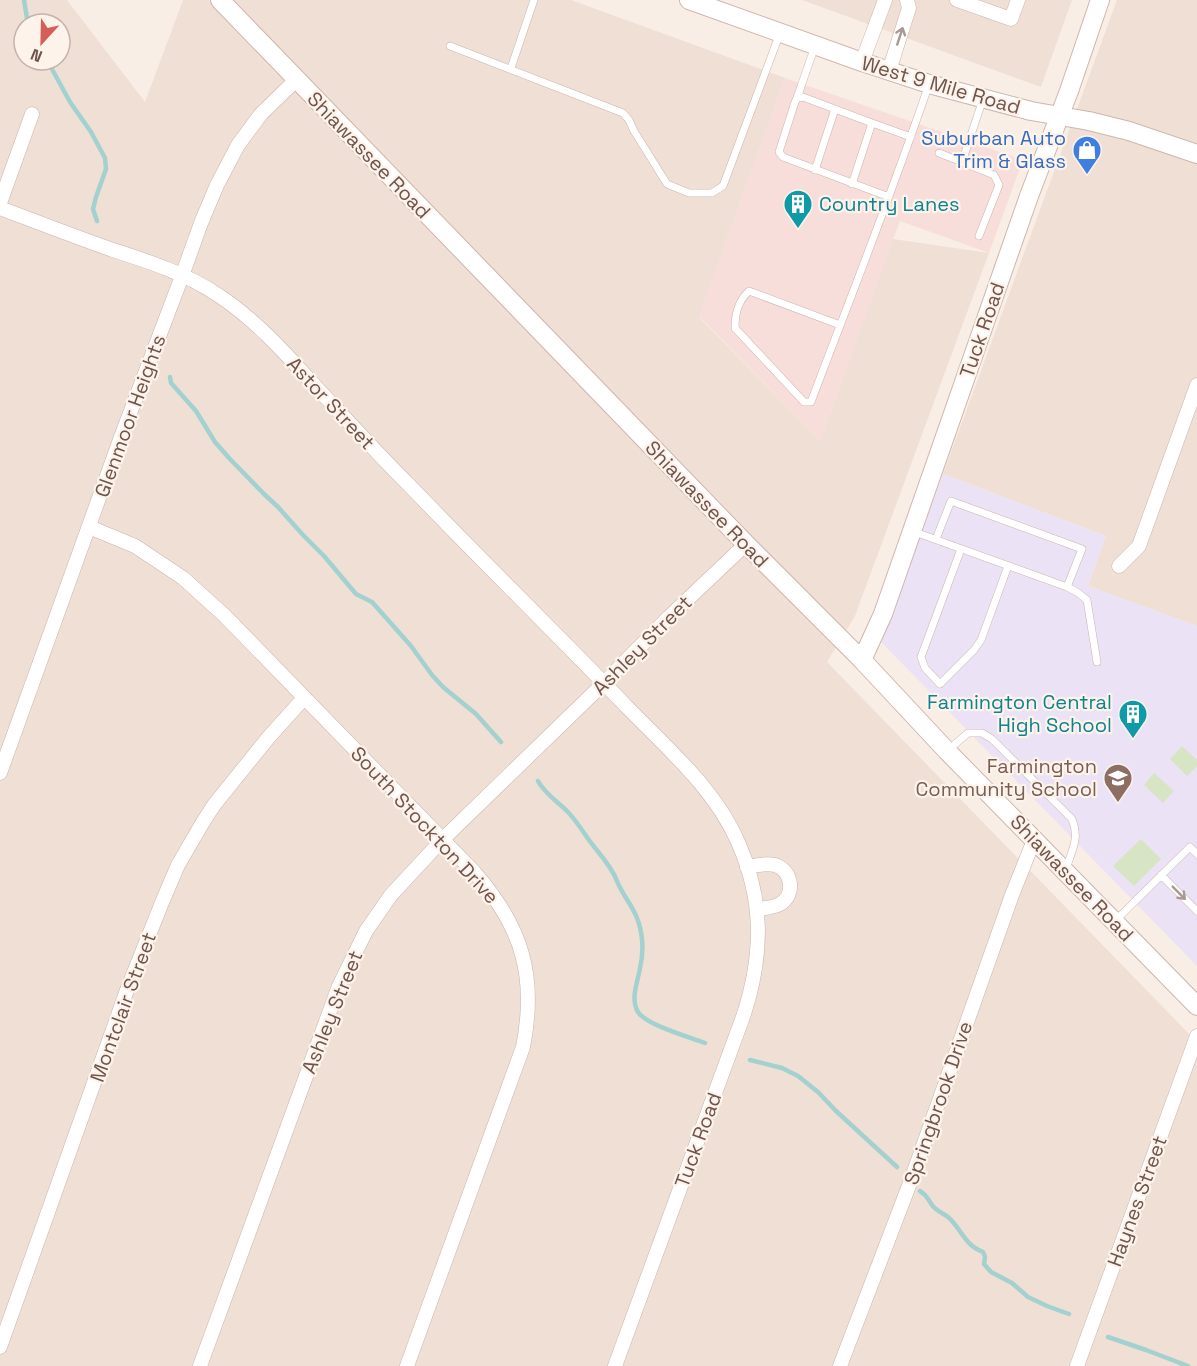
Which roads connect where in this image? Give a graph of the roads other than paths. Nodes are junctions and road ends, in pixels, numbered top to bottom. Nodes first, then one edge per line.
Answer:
1 (220, 0) edge
2 (534, 0) edge
3 (689, 0) edge
4 (885, 0) edge
5 (907, 0) edge
6 (957, 0) edge
7 (1018, 0) edge
8 (1100, 0) edge
9 (721, 5) edge
10 (780, 33) junction
11 (816, 45) junction
12 (450, 46) dead end
13 (862, 62) junction
14 (511, 68) junction
15 (889, 71) junction
16 (296, 80) junction
17 (929, 84) junction
18 (797, 98) junction
19 (983, 99) junction
20 (835, 109) junction
21 (32, 114) dead end
22 (1059, 116) junction
23 (872, 123) junction
24 (911, 137) junction
25 (939, 153) dead end
26 (1197, 154) edge
27 (962, 162) junction
28 (815, 170) junction
29 (852, 184) junction
30 (889, 197) junction
31 (0, 202) edge
32 (0, 208) edge
33 (979, 236) dead end
34 (182, 276) junction
35 (840, 325) junction
36 (1197, 385) edge
37 (89, 527) junction
38 (912, 531) junction
39 (936, 539) junction
40 (746, 544) junction
41 (961, 549) junction
42 (1008, 566) junction
43 (1119, 566) dead end
44 (1067, 587) junction
45 (862, 660) junction
46 (1097, 662) dead end
47 (604, 683) junction
48 (304, 698) junction
49 (947, 752) junction
50 (0, 773) edge
51 (442, 840) junction
52 (1034, 840) junction
53 (1197, 854) edge
54 (747, 867) junction
55 (1065, 871) junction
56 (1161, 875) junction
57 (757, 909) junction
58 (1197, 911) edge
59 (1114, 922) junction
60 (1197, 1006) edge
61 (1197, 1036) edge
62 (0, 1347) edge
63 (200, 1366) edge
64 (407, 1366) edge
65 (615, 1366) edge
66 (840, 1366) edge
67 (1077, 1366) edge

1 - 16 street, Shiawassee Road
2 - 14 lane
3 - 9 street, West 9 Mile Road
4 - 13 street
15 -> 5 street
6 - 7 street
8 - 22 street, Tuck Road
9 - 10 street, West 9 Mile Road
10 - 11 street, West 9 Mile Road
10 - 14 lane
11 - 13 street, West 9 Mile Road
11 - 18 lane
12 - 14 lane
13 - 15 street, West 9 Mile Road
15 - 17 street, West 9 Mile Road
16 - 34 street, Glenmoor Heights
16 - 40 street, Shiawassee Road
17 - 19 street, West 9 Mile Road
17 - 24 lane
18 - 20 lane
18 - 28 lane
19 - 22 street, West 9 Mile Road
19 - 27 lane
20 - 23 lane
20 - 28 lane
21 - 31 street
22 - 26 street, West 9 Mile Road
22 - 38 street, Tuck Road
23 - 24 lane
23 - 29 lane
24 - 30 lane
25 - 27 lane
27 - 33 lane
28 - 29 lane
29 - 30 lane
30 - 35 lane
32 - 34 street, Astor Street
34 - 37 street, Glenmoor Heights
34 - 47 street, Astor Street
35 - 35 lane
36 - 43 street
37 - 48 street, South Stockton Drive
37 - 50 street, Glenmoor Heights
38 - 39 lane
38 - 45 street, Tuck Road
39 - 41 lane
39 - 44 lane
40 - 45 street, Shiawassee Road
40 - 47 street, Ashley Street
41 - 42 lane
41 - 42 lane
42 - 44 lane
44 - 46 lane
45 - 49 street, Shiawassee Road
47 - 51 street, Ashley Street
47 - 54 street, Tuck Road
48 - 51 street, South Stockton Drive
48 - 62 street, Montclair Street
49 - 52 street, Shiawassee Road
49 - 55 lane
51 - 63 street, Ashley Street
51 - 64 street, South Stockton Drive
52 - 55 street, Shiawassee Road
52 - 66 street, Springbrook Drive
53 - 56 lane
54 - 57 street, Tuck Road
54 - 57 street
55 - 59 street, Shiawassee Road
56 -> 58 lane
56 - 59 lane
57 - 65 street, Tuck Road
59 - 60 street, Shiawassee Road
61 - 67 street, Haynes Street

